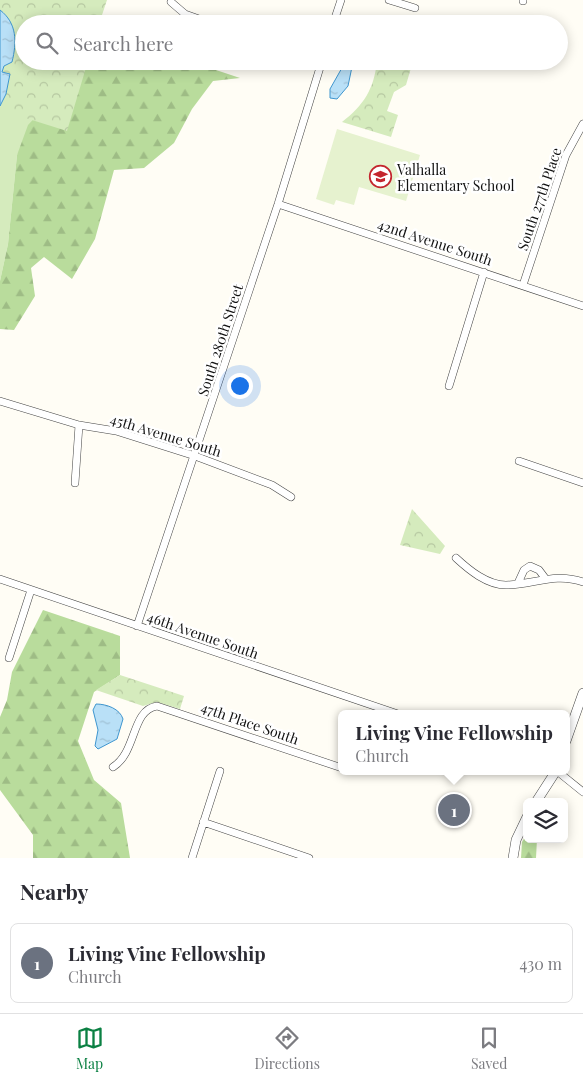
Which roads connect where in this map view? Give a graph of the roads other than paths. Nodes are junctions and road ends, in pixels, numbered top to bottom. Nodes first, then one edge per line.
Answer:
1 (341, 0) edge
2 (389, 0) edge
3 (172, 2) dead end
4 (415, 8) dead end
5 (188, 15) edge
6 (336, 15) edge
7 (319, 70) edge
8 (583, 124) edge
9 (278, 204) junction
10 (484, 272) junction
11 (523, 285) junction
12 (583, 306) edge
13 (449, 386) dead end
14 (0, 401) edge
15 (79, 425) junction
16 (195, 456) junction
17 (519, 461) dead end
18 (583, 482) edge
19 (76, 483) dead end
20 (291, 496) dead end
21 (456, 558) dead end
22 (545, 578) junction
23 (0, 579) edge
24 (583, 582) edge
25 (518, 584) junction
26 (31, 590) junction
27 (137, 626) junction
28 (10, 658) dead end
29 (583, 693) edge
30 (379, 710) edge
31 (570, 730) edge
32 (114, 767) dead end
33 (338, 767) edge
34 (220, 771) dead end
35 (553, 775) edge
36 (561, 775) edge
37 (583, 792) edge
38 (539, 798) edge
39 (203, 822) junction
40 (523, 825) edge
41 (192, 858) edge
42 (309, 858) edge
43 (513, 858) edge

1 - 6 street
2 - 4 street
3 - 5 street
7 - 9 street, South 280th Street
8 - 11 street, South 277th Place
9 - 10 street, 42nd Avenue South
9 - 16 street, South 280th Street
10 - 11 street, 42nd Avenue South
10 - 13 street
11 - 12 street, 42nd Avenue South
14 - 15 street, 45th Avenue South
15 - 16 street, 45th Avenue South
15 - 19 street
16 - 20 street, 45th Avenue South
16 - 27 street, South 280th Street
17 - 18 street
21 - 25 street
22 - 24 street
22 - 25 street
22 - 25 street
23 - 26 street, 46th Avenue South
26 - 27 street, 46th Avenue South
26 - 28 street
27 - 30 street, 46th Avenue South
29 - 31 street
32 - 33 street, 47th Place South
34 - 39 street
35 - 38 street
36 - 37 street
39 - 41 street
39 - 42 street
40 - 43 street

